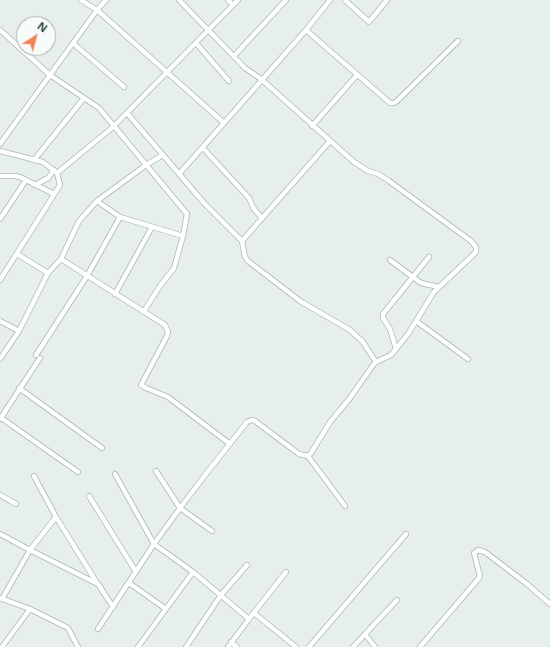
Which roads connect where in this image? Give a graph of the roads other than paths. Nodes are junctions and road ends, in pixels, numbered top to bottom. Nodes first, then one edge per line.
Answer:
1 (81, 0) edge
2 (106, 0) edge
3 (179, 0) edge
4 (228, 0) edge
5 (238, 0) edge
6 (286, 0) edge
7 (330, 0) edge
8 (345, 0) edge
9 (387, 0) edge
10 (233, 5) junction
11 (97, 10) junction
12 (0, 30) edge
13 (306, 30) junction
14 (209, 31) junction
15 (458, 41) dead end
16 (196, 43) junction
17 (74, 44) junction
18 (234, 56) junction
19 (166, 72) junction
20 (50, 75) junction
21 (358, 75) junction
22 (261, 79) junction
23 (229, 81) dead end
24 (124, 86) dead end
25 (84, 98) junction
26 (127, 113) junction
27 (223, 122) junction
28 (114, 126) junction
29 (312, 126) junction
30 (330, 141) junction
31 (0, 144) edge
32 (202, 148) junction
33 (0, 151) edge
34 (163, 155) junction
35 (34, 160) junction
36 (146, 165) junction
37 (55, 172) junction
38 (179, 174) junction
39 (0, 176) edge
40 (26, 180) junction
41 (35, 185) junction
42 (54, 194) junction
43 (97, 201) junction
44 (120, 217) junction
45 (262, 218) junction
46 (0, 219) edge
47 (152, 226) junction
48 (183, 236) junction
49 (242, 241) junction
50 (17, 254) junction
51 (429, 257) dead end
52 (61, 259) junction
53 (390, 260) dead end
54 (48, 273) junction
55 (87, 276) junction
56 (412, 277) junction
57 (0, 280) edge
58 (439, 287) junction
59 (115, 294) junction
60 (144, 311) junction
61 (0, 321) edge
62 (416, 321) junction
63 (19, 331) junction
64 (396, 349) junction
65 (468, 358) dead end
66 (0, 359) edge
67 (376, 362) junction
68 (19, 388) junction
69 (0, 418) edge
70 (230, 444) junction
71 (102, 448) dead end
72 (308, 456) junction
73 (156, 470) dead end
74 (78, 472) dead end
75 (115, 474) dead end
76 (34, 476) dead end
77 (0, 495) edge
78 (89, 496) dead end
79 (16, 504) dead end
80 (345, 506) dead end
81 (180, 508) junction
82 (56, 517) junction
83 (212, 532) dead end
84 (0, 534) edge
85 (406, 534) dead end
86 (154, 544) junction
87 (30, 550) junction
88 (247, 565) dead end
89 (136, 572) junction
90 (193, 572) junction
91 (286, 572) dead end
92 (129, 583) junction
93 (98, 584) junction
94 (221, 595) junction
95 (1, 599) edge
96 (397, 600) dead end
97 (550, 604) edge
98 (113, 607) junction
99 (30, 609) junction
100 (166, 609) junction
101 (254, 613) junction
102 (249, 619) junction
103 (98, 629) dead end
104 (365, 634) junction
105 (232, 642) junction
106 (1, 646) edge
107 (78, 647) edge
108 (138, 647) edge
109 (186, 647) edge
110 (228, 647) edge
111 (237, 647) edge
112 (296, 647) edge
113 (309, 647) edge
114 (353, 647) edge
115 (376, 647) edge
116 (420, 647) edge

1 - 11 street
2 - 11 street
3 - 14 street
4 - 10 street
5 - 10 street
6 - 18 street
7 - 13 street
8 - 9 street
10 - 14 street
11 - 17 street
11 - 19 street
12 - 20 street
13 - 21 street
13 - 22 street
14 - 16 street
14 - 18 street
15 - 21 street
16 - 19 street
16 - 23 street
17 - 20 street
17 - 24 street
18 - 22 street
19 - 26 street
19 - 27 street
20 - 25 street
20 - 31 street
21 - 29 street
22 - 27 street
22 - 29 street
25 - 28 street
25 - 35 street
26 - 28 street
26 - 34 street
27 - 32 street
28 - 36 street
28 - 37 street
29 - 30 street
30 - 45 street
30 - 58 street
32 - 38 street
32 - 45 street
33 - 35 street
34 - 36 street
34 - 38 street
35 - 37 street
36 - 43 street
36 - 48 street
37 - 41 street
37 - 42 street
38 - 49 street
39 - 40 street
40 - 41 street
40 - 46 street
41 - 42 street
42 - 50 street
43 - 44 street
43 - 52 street
44 - 47 street
44 - 55 street
45 - 49 street
47 - 48 street
47 - 59 street
48 - 60 street
49 - 67 street
50 - 54 street
50 - 57 street
51 - 56 street
52 - 54 street
52 - 55 street
53 - 56 street
54 - 63 street
55 - 59 street
55 - 68 street
56 - 58 street
56 - 64 street
58 - 62 street
59 - 60 street
60 - 70 street
61 - 63 street
62 - 64 street
62 - 65 street
63 - 66 street
64 - 67 street
67 - 72 street
68 - 69 street
68 - 71 street
69 - 74 street
70 - 72 street
70 - 81 street
72 - 80 street
73 - 81 street
75 - 86 street
76 - 82 street
77 - 79 street
78 - 89 street
81 - 83 street
81 - 86 street
82 - 87 street
82 - 93 street
84 - 87 street
85 - 113 street
86 - 89 street
86 - 90 street
87 - 93 street
87 - 95 street
88 - 94 street
89 - 92 street
90 - 94 street
90 - 100 street
91 - 101 street
92 - 98 street
92 - 100 street
93 - 98 street
94 - 102 street
94 - 109 street
95 - 99 street
96 - 104 street
97 - 116 street
98 - 103 street
99 - 106 street
99 - 107 street
100 - 108 street
101 - 102 street
101 - 112 street
102 - 105 street
104 - 114 street
104 - 115 street
105 - 110 street
105 - 111 street

